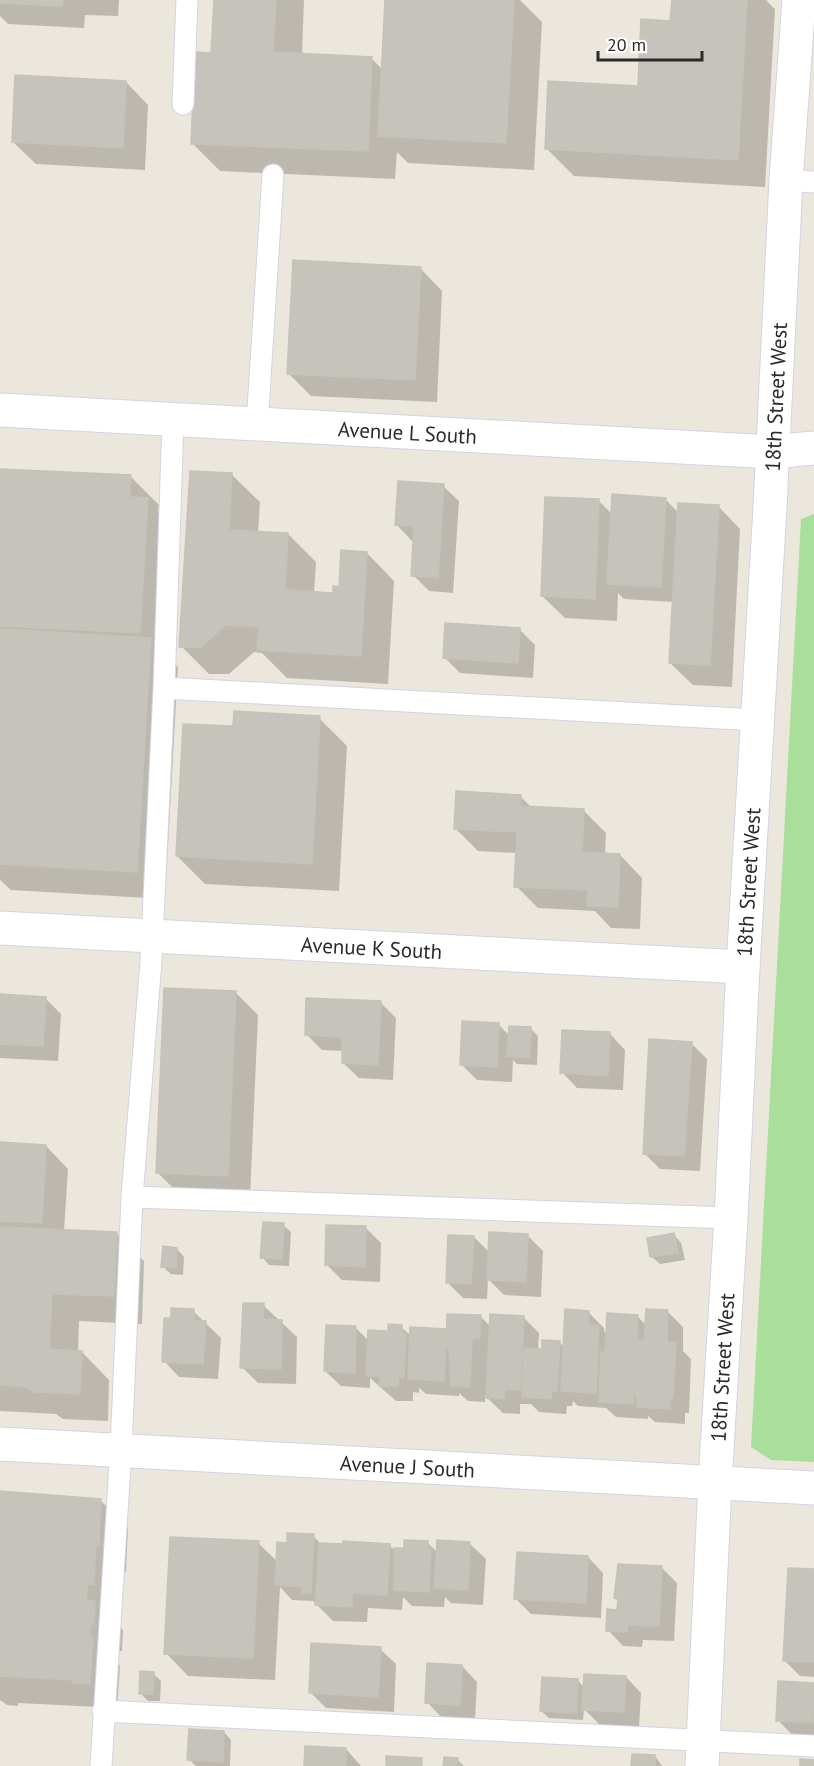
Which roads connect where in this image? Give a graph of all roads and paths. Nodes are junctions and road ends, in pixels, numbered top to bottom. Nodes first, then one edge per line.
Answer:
1 (188, 0) edge
2 (799, 0) edge
3 (183, 104) dead end
4 (273, 176) dead end
5 (800, 181) edge
6 (0, 410) edge
7 (173, 421) junction
8 (256, 426) junction
9 (814, 448) edge
10 (772, 452) junction
11 (164, 688) junction
12 (757, 720) junction
13 (0, 928) edge
14 (153, 936) junction
15 (743, 967) junction
16 (132, 1197) junction
17 (731, 1218) junction
18 (0, 1444) edge
19 (121, 1449) junction
20 (715, 1482) junction
21 (814, 1488) edge
22 (104, 1711) junction
23 (814, 1746) edge
24 (703, 1753) edge
25 (101, 1766) edge

1 - 3 lane
2 - 5 street, 18th Street West
4 - 8 lane
5 - 10 street, 18th Street West
6 - 7 street, Avenue L South
7 - 8 street, Avenue L South
7 - 11 lane
8 - 10 street, Avenue L South
9 - 10 street, Avenue L South
10 - 12 street, 18th Street West
11 - 12 lane
11 - 14 lane
12 - 15 street, 18th Street West
13 - 14 street, Avenue K South
14 - 15 street, Avenue K South
14 - 16 lane
15 - 17 street, 18th Street West
16 - 17 lane
16 - 19 lane
17 - 20 street, 18th Street West
18 - 19 street, Avenue J South
19 - 20 street, Avenue J South
19 - 22 lane
20 - 21 street, Avenue J South
20 - 24 street, 18th Street West
22 - 24 lane
22 - 25 lane
23 - 24 lane

